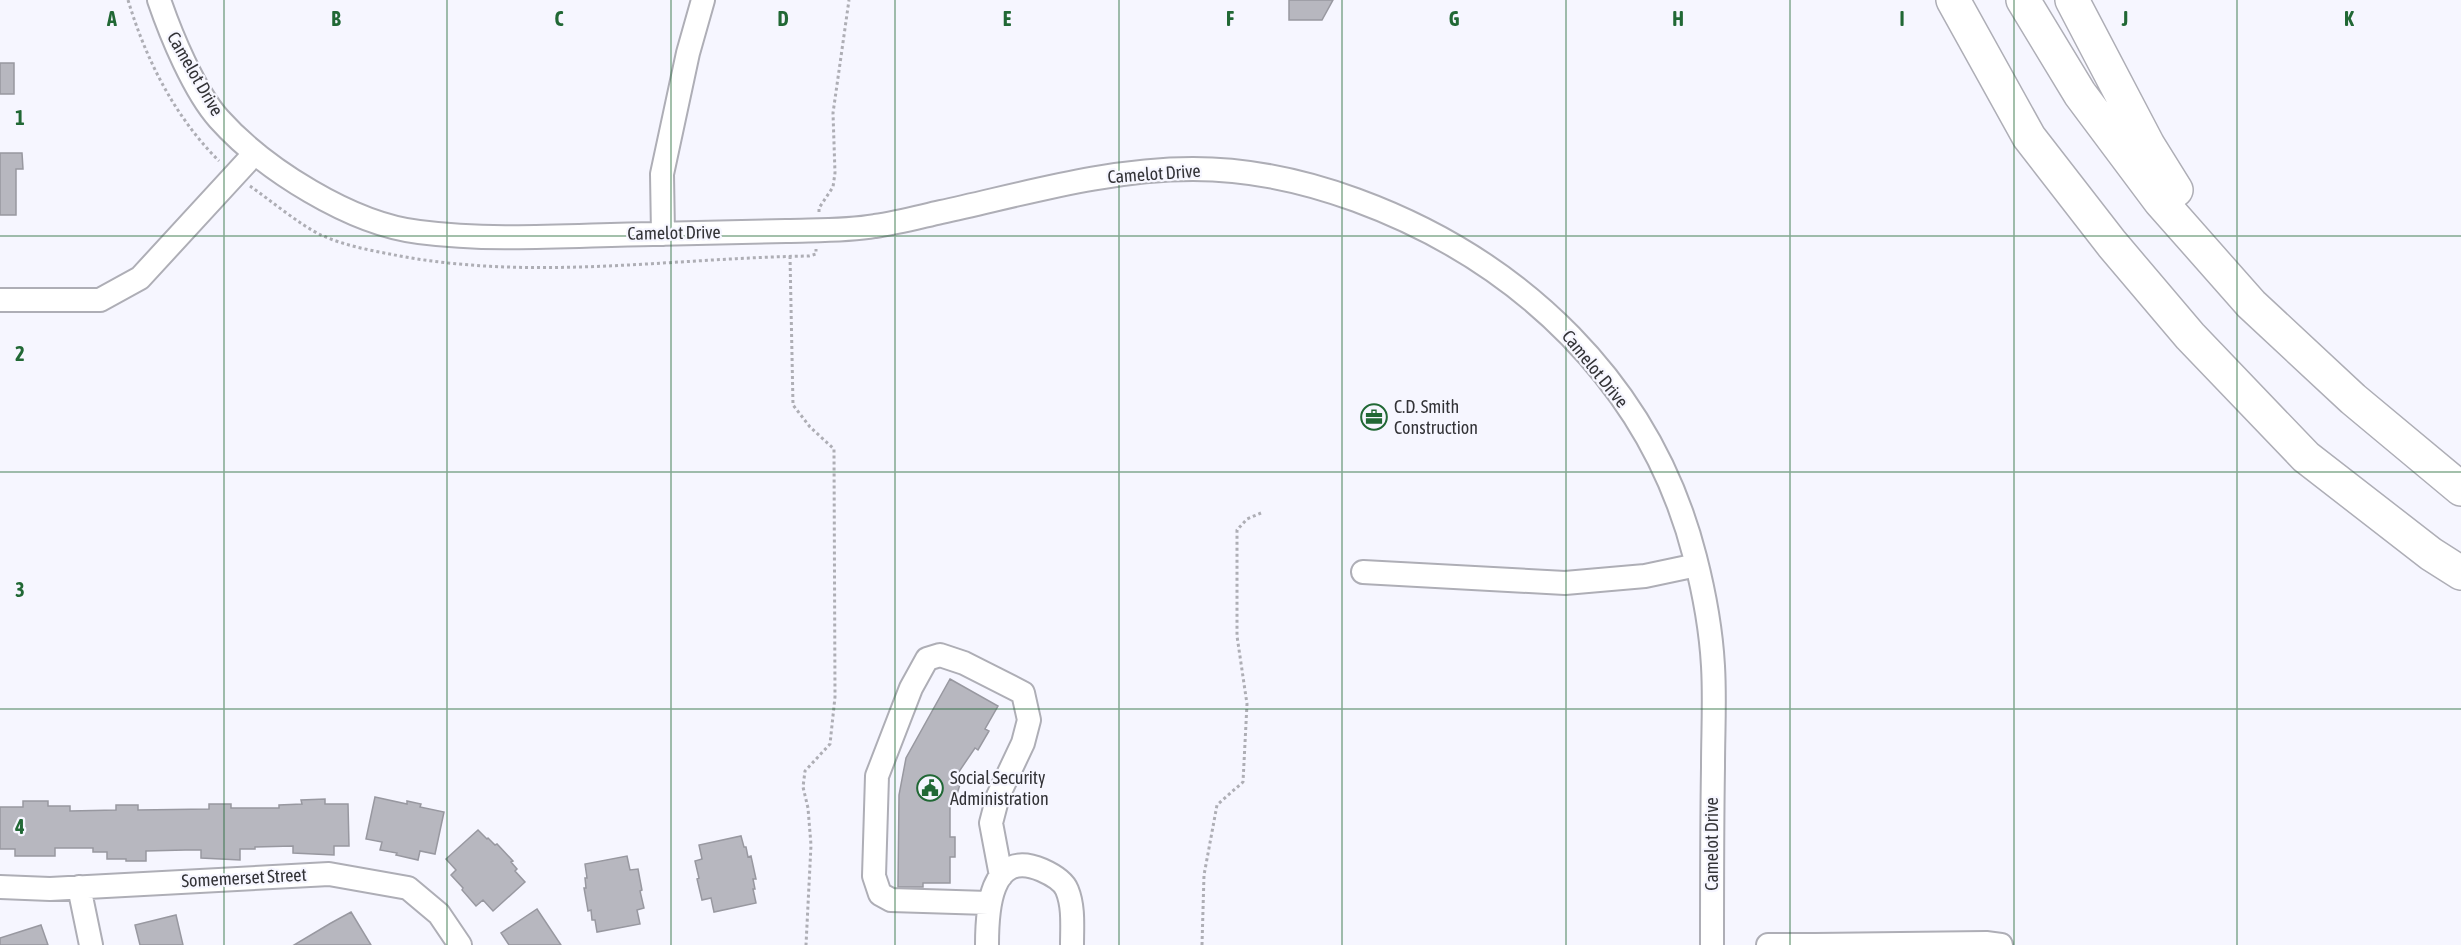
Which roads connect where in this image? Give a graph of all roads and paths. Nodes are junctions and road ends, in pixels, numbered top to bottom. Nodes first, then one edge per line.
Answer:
1 (128, 0) edge
2 (159, 0) edge
3 (849, 0) edge
4 (1953, 0) edge
5 (2023, 0) edge
6 (2072, 0) edge
7 (698, 3) edge
8 (255, 153) junction
9 (234, 176) junction
10 (818, 230) junction
11 (663, 234) junction
12 (790, 256) junction
13 (0, 300) edge
14 (2251, 304) junction
15 (2461, 489) edge
16 (1261, 513) dead end
17 (1697, 565) junction
18 (1363, 572) dead end
19 (2461, 573) edge
20 (1001, 876) junction
21 (0, 887) edge
22 (79, 887) junction
23 (988, 903) junction
24 (454, 943) edge
25 (91, 945) edge
26 (806, 945) edge
27 (987, 945) edge
28 (1072, 945) edge
29 (1202, 945) edge
30 (1712, 945) edge
31 (1768, 945) edge
32 (1815, 945) edge
33 (2001, 945) edge

1 - 9 path
2 - 8 street, Camelot Drive
3 - 10 path
4 - 19 highway
5 - 14 highway
6 - 14 highway
7 - 11 street
8 - 9 street
8 - 11 street, Camelot Drive
9 - 12 path
9 - 13 street
10 - 11 street, Camelot Drive
10 - 12 path
10 - 17 street, Camelot Drive
12 - 26 path
14 - 15 highway
16 - 29 path
17 - 18 street
17 - 30 street, Camelot Drive
20 - 23 street
20 - 23 street
20 - 28 street
21 - 22 street, Somemerset Street
22 - 24 street, Somemerset Street
22 - 25 street
23 - 27 street
31 - 32 street
32 - 33 street

